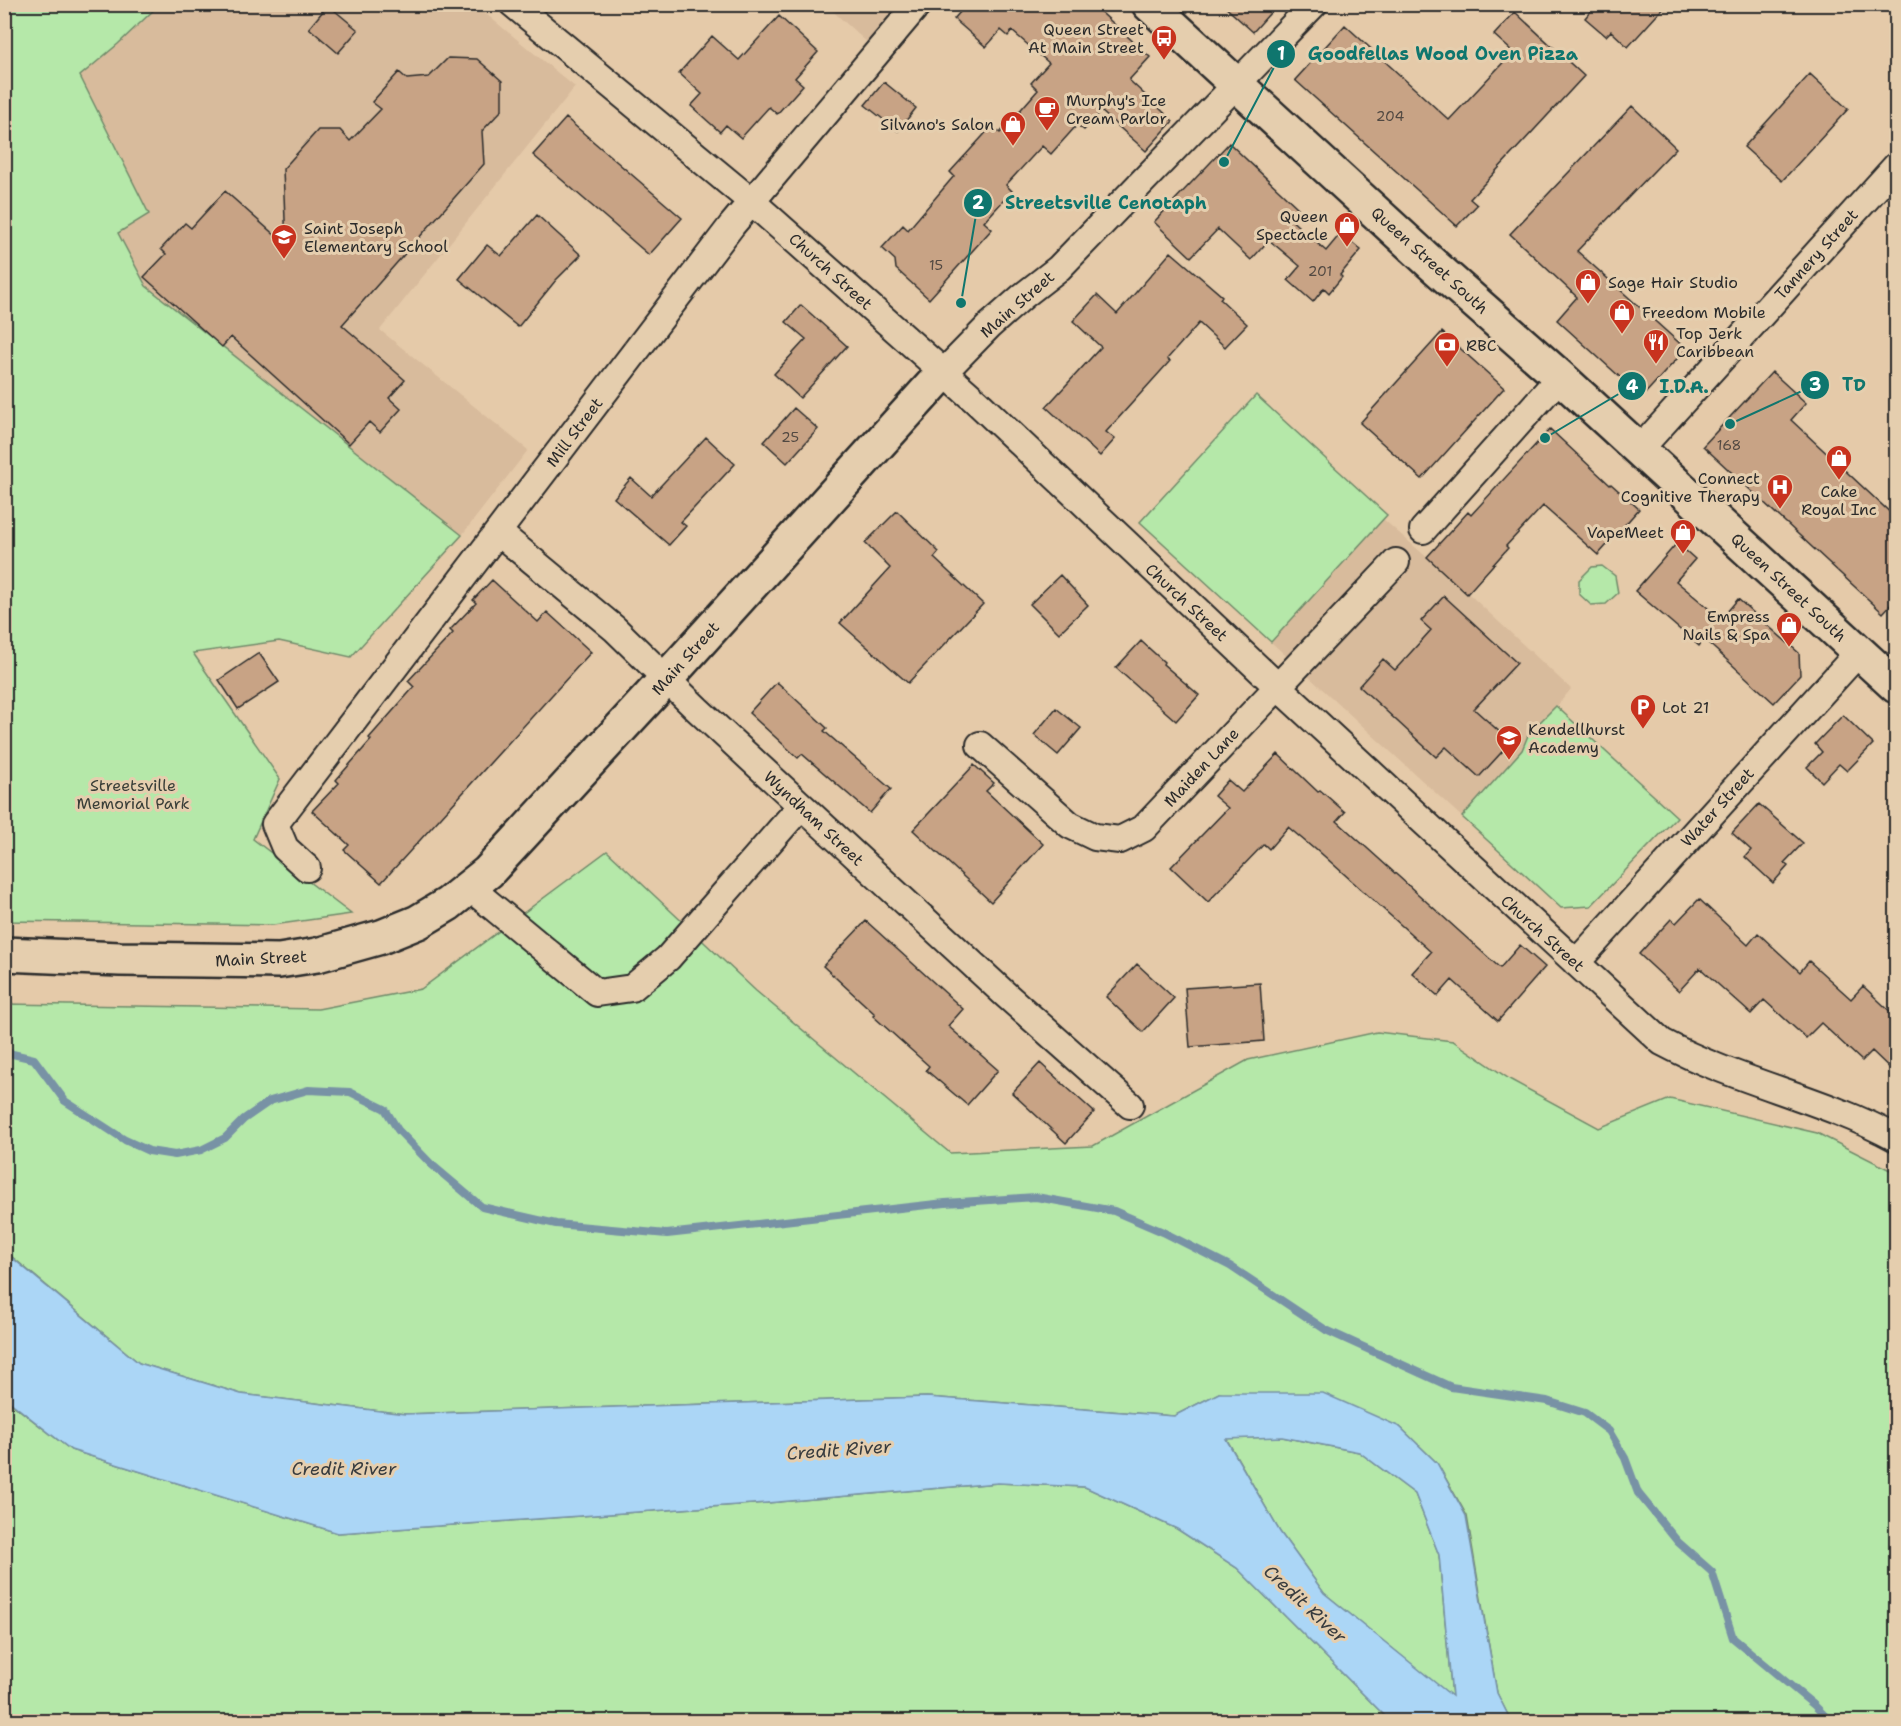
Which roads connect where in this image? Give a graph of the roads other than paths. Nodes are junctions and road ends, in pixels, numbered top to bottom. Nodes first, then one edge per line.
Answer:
1 (513, 4) edge
2 (918, 4) edge
3 (1149, 4) edge
4 (1314, 4) edge
5 (1237, 86) junction
6 (1896, 166) edge
7 (751, 201) junction
8 (943, 373) junction
9 (1560, 377) junction
10 (1639, 450) junction
11 (1423, 530) dead end
12 (498, 532) junction
13 (1396, 562) dead end
14 (1859, 652) junction
15 (666, 679) junction
16 (1276, 686) junction
17 (1896, 686) edge
18 (980, 745) dead end
19 (801, 806) junction
20 (307, 868) dead end
21 (469, 887) junction
22 (4, 954) edge
23 (1576, 963) junction
24 (1130, 1105) dead end
25 (1896, 1138) edge

1 - 7 street, Church Street
2 - 7 street, Mill Street
3 - 5 street, Queen Street South
4 - 5 street, Main Street
5 - 8 street, Main Street
5 - 9 street, Queen Street South
6 - 10 street, Tannery Street
7 - 8 street, Church Street
7 - 12 street, Mill Street
8 - 15 street, Main Street
8 - 16 street, Church Street
9 - 10 street, Queen Street South
9 - 11 street
10 - 14 street, Queen Street South
12 - 15 street, Wyndham Street
12 - 20 street, Mill Street
13 - 16 street, Maiden Lane
14 - 17 street, Queen Street South
14 - 23 street, Water Street
15 - 19 street, Wyndham Street
15 - 21 street, Main Street
16 - 18 street, Maiden Lane
16 - 23 street, Church Street
19 - 21 street
19 - 24 street, Wyndham Street
21 - 22 street, Main Street
23 - 25 street, Church Street

